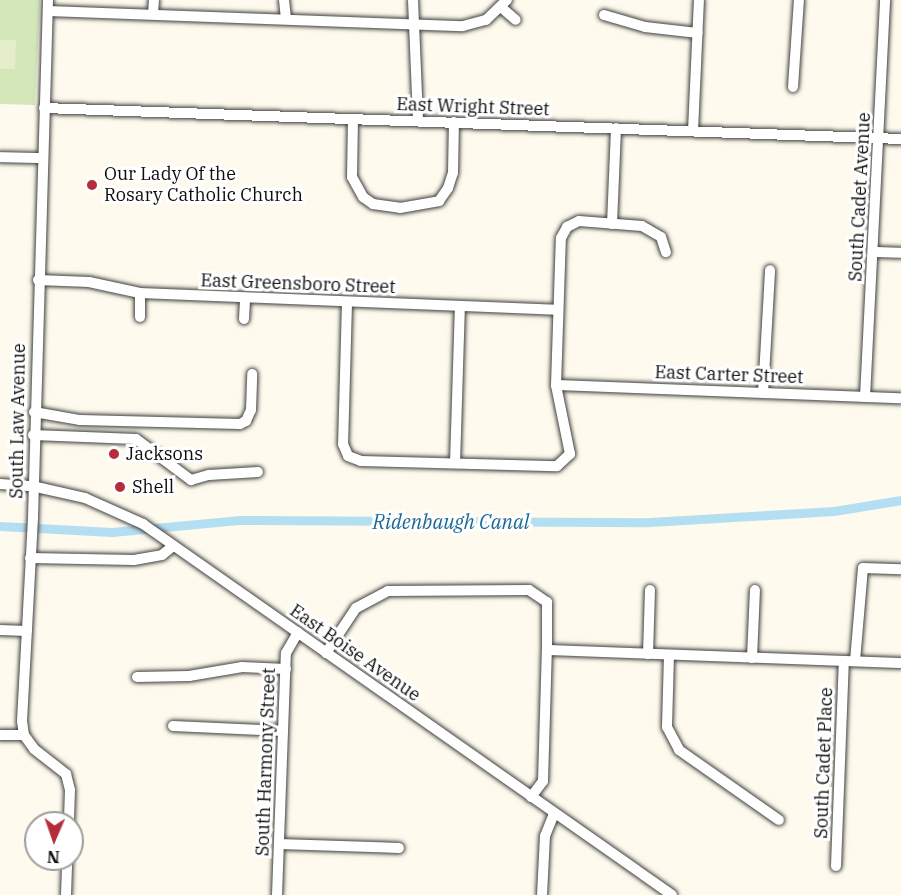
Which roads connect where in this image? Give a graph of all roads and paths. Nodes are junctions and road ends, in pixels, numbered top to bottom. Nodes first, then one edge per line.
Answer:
1 (154, 0) edge
2 (284, 0) edge
3 (413, 0) edge
4 (699, 0) edge
5 (799, 0) edge
6 (885, 0) edge
7 (505, 4) edge
8 (48, 5) edge
9 (153, 14) junction
10 (604, 15) dead end
11 (286, 19) junction
12 (516, 20) dead end
13 (414, 24) junction
14 (698, 33) junction
15 (793, 87) dead end
16 (44, 108) junction
17 (353, 119) junction
18 (418, 121) junction
19 (454, 123) junction
20 (616, 128) junction
21 (693, 131) junction
22 (880, 138) junction
23 (901, 139) edge
24 (0, 157) edge
25 (42, 158) junction
26 (612, 224) junction
27 (666, 252) dead end
28 (874, 252) junction
29 (901, 253) edge
30 (770, 270) dead end
31 (38, 280) junction
32 (140, 293) junction
33 (245, 298) junction
34 (347, 303) junction
35 (460, 307) junction
36 (558, 310) junction
37 (140, 317) dead end
38 (244, 319) dead end
39 (252, 374) dead end
40 (556, 385) junction
41 (763, 393) junction
42 (865, 397) junction
43 (901, 398) edge
44 (34, 412) junction
45 (33, 435) junction
46 (455, 463) junction
47 (258, 472) dead end
48 (0, 484) edge
49 (32, 486) junction
50 (173, 546) junction
51 (30, 558) junction
52 (901, 569) edge
53 (650, 590) dead end
54 (755, 590) dead end
55 (0, 630) edge
56 (27, 631) junction
57 (298, 632) junction
58 (547, 650) junction
59 (326, 653) junction
60 (648, 654) junction
61 (669, 655) junction
62 (752, 658) junction
63 (850, 661) junction
64 (901, 663) edge
65 (286, 669) junction
66 (137, 677) dead end
67 (173, 726) dead end
68 (283, 732) junction
69 (0, 735) edge
70 (24, 735) junction
71 (531, 797) junction
72 (69, 811) edge
73 (555, 814) junction
74 (779, 820) dead end
75 (279, 844) junction
76 (399, 848) dead end
77 (836, 866) dead end
78 (67, 871) edge
79 (66, 895) edge
80 (277, 895) edge
81 (542, 895) edge
82 (672, 895) edge

1 - 9 street
2 - 11 street
3 - 13 street
4 - 14 street
5 - 15 street
6 - 22 street, South Cadet Avenue
7 - 12 street
7 - 13 street
8 - 9 street
8 - 16 street, South Law Avenue
9 - 11 street
10 - 14 street
11 - 13 street
13 - 18 street
14 - 21 street
16 - 17 street, East Wright Street
16 - 25 street, South Law Avenue
17 - 18 street, East Wright Street
17 - 19 street
18 - 19 street, East Wright Street
19 - 20 street, East Wright Street
20 - 21 street, East Wright Street
20 - 26 street
21 - 22 street, East Wright Street
22 - 23 street, East Wright Street
22 - 28 street, South Cadet Avenue
24 - 25 street
25 - 31 street, South Law Avenue
26 - 27 street
26 - 36 street
28 - 29 street
28 - 42 street, South Cadet Avenue
30 - 41 street
31 - 32 street, East Greensboro Street
31 - 44 street, South Law Avenue
32 - 33 street, East Greensboro Street
32 - 37 street
33 - 34 street, East Greensboro Street
33 - 38 street
34 - 35 street, East Greensboro Street
34 - 46 street
35 - 36 street, East Greensboro Street
35 - 46 street
36 - 40 street
39 - 44 street
40 - 41 street, East Carter Street
40 - 46 street
41 - 42 street, East Carter Street
42 - 43 street, East Carter Street
44 - 45 street, South Law Avenue
45 - 47 street
45 - 49 street, South Law Avenue
48 - 49 street, East Boise Avenue
49 - 50 street, East Boise Avenue
49 - 51 street, South Law Avenue
50 - 51 street
50 - 57 street, East Boise Avenue
51 - 56 street, South Law Avenue
52 - 63 street, South Cadet Place
53 - 60 street
54 - 62 street
55 - 56 street
56 - 70 street, South Law Avenue
57 - 59 street, East Boise Avenue
57 - 65 street, South Harmony Street
58 - 59 street
58 - 60 street
58 - 71 street
59 - 71 street, East Boise Avenue
60 - 61 street
61 - 62 street
61 - 74 street
62 - 63 street
63 - 64 street
63 - 77 street, South Cadet Place
65 - 66 street
65 - 68 street, South Harmony Street
67 - 68 street
68 - 75 street, South Harmony Street
69 - 70 street
70 - 72 street
71 - 73 street, East Boise Avenue
73 - 81 street
73 - 82 street, East Boise Avenue
75 - 76 street
75 - 80 street, South Harmony Street
78 - 79 street

